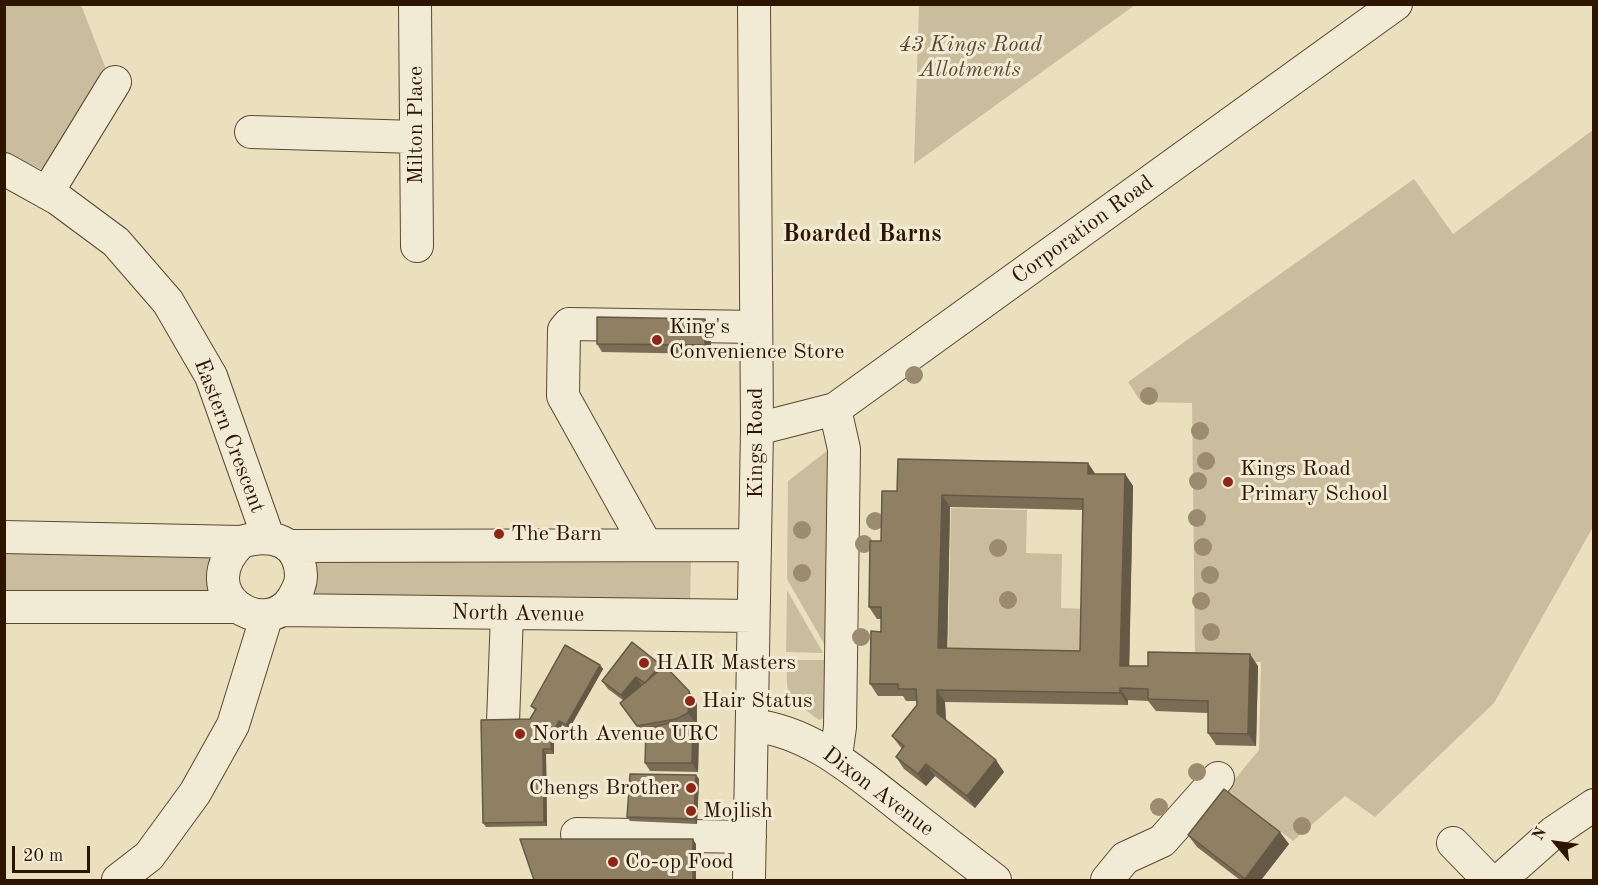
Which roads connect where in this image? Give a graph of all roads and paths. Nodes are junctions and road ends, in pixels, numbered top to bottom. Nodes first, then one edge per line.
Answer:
1 (415, 4) edge
2 (754, 4) edge
3 (1396, 4) edge
4 (1363, 14) edge
5 (115, 82) dead end
6 (251, 132) dead end
7 (416, 137) junction
8 (4, 169) edge
9 (47, 192) junction
10 (417, 246) dead end
11 (756, 327) junction
12 (835, 409) junction
13 (757, 429) junction
14 (4, 537) edge
15 (266, 542) junction
16 (646, 545) junction
17 (755, 545) junction
18 (4, 607) edge
19 (238, 607) junction
20 (275, 613) junction
21 (507, 614) junction
22 (753, 616) junction
23 (503, 722) edge
24 (752, 724) junction
25 (836, 756) junction
26 (1218, 778) dead end
27 (1593, 805) edge
28 (577, 834) dead end
29 (750, 837) junction
30 (1453, 843) dead end
31 (118, 880) edge
32 (749, 880) edge
33 (995, 880) edge
34 (1107, 880) edge
35 (1490, 880) edge
36 (1500, 880) edge

1 - 7 street, Milton Place
2 - 11 street, Kings Road
3 - 4 street, Corporation Road
4 - 12 street, Corporation Road
5 - 9 street
6 - 7 street
7 - 10 street, Milton Place
8 - 9 street, Eastern Crescent
9 - 15 street, Eastern Crescent
11 - 13 street, Kings Road
11 - 16 street
12 - 13 street, Corporation Road
12 - 25 street
13 - 17 street, Kings Road
14 - 15 street
15 - 16 street
15 - 19 street
15 - 20 street
16 - 17 street
17 - 22 street, Kings Road
18 - 19 street, North Avenue
19 - 20 street, North Avenue
20 - 21 street, North Avenue
20 - 31 street
21 - 22 street, North Avenue
21 - 23 street
22 - 24 street, Kings Road
24 - 25 street, Dixon Avenue
24 - 29 street, Kings Road
25 - 33 street, Dixon Avenue
26 - 34 street
27 - 36 street
28 - 29 street
29 - 32 street, Kings Road
30 - 35 street

